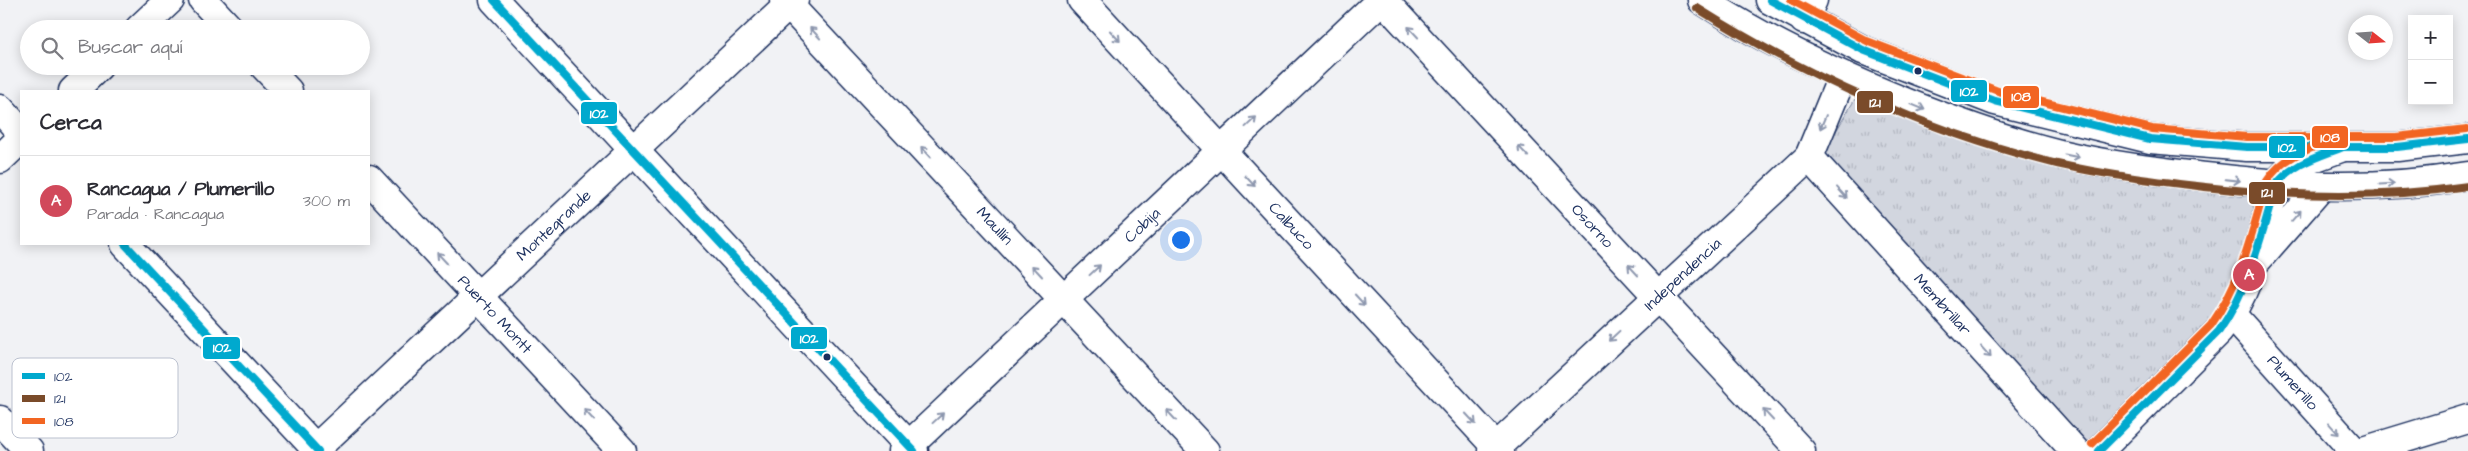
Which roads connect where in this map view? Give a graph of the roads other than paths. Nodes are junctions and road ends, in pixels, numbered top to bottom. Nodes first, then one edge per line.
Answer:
1 (170, 0) edge
2 (203, 0) edge
3 (494, 0) edge
4 (1082, 0) edge
5 (1382, 0) edge
6 (1702, 0) edge
7 (1770, 0) edge
8 (789, 2) edge
9 (1809, 10) edge
10 (149, 20) edge
11 (222, 20) edge
12 (90, 75) edge
13 (273, 75) edge
14 (1842, 77) junction
15 (74, 90) edge
16 (287, 90) edge
17 (0, 109) edge
18 (20, 131) edge
19 (2468, 139) edge
20 (20, 141) edge
21 (2343, 147) junction
22 (634, 150) junction
23 (1222, 150) junction
24 (1809, 157) junction
25 (0, 159) edge
26 (2468, 176) edge
27 (370, 179) edge
28 (2276, 185) junction
29 (2321, 188) junction
30 (126, 245) edge
31 (2252, 266) junction
32 (478, 296) junction
33 (1657, 296) junction
34 (1063, 300) junction
35 (2232, 315) junction
36 (0, 420) edge
37 (2468, 420) edge
38 (12, 433) edge
39 (17, 438) edge
40 (908, 449) edge
41 (315, 450) edge
42 (1496, 450) edge
43 (29, 451) edge
44 (622, 451) edge
45 (1205, 451) edge
46 (1801, 451) edge
47 (2075, 451) edge
48 (2099, 451) edge
49 (2354, 451) edge
50 (2363, 451) edge

1 - 10 street
2 - 11 street
3 - 22 street
4 -> 23 street, Calbuco
23 -> 5 street, Cobija
33 -> 5 street, Osorno
6 - 14 street
7 - 9 street
8 - 22 street, Montegrande
34 -> 8 street, Maullín
9 - 21 street
12 - 15 street
13 - 16 street
14 -> 24 street, Independencia
14 -> 28 street
17 - 18 street
19 - 21 street
20 - 25 street
21 - 28 street
22 - 32 street, Montegrande
22 - 40 street
34 -> 23 street, Cobija
23 -> 42 street, Calbuco
24 - 33 street, Independencia
24 -> 47 street, Membrillar
29 -> 26 street
32 -> 27 street, Puerto Montt
28 - 29 street
28 - 31 street
31 -> 29 street
30 - 41 street
31 - 35 street
32 - 41 street, Montegrande
44 -> 32 street, Puerto Montt
33 -> 42 street, Independencia
46 -> 33 street, Osorno
40 -> 34 street, Cobija
45 -> 34 street, Maullín
35 - 48 street
35 -> 49 street, Plumerillo
36 - 38 street
37 - 50 street
39 - 43 street

